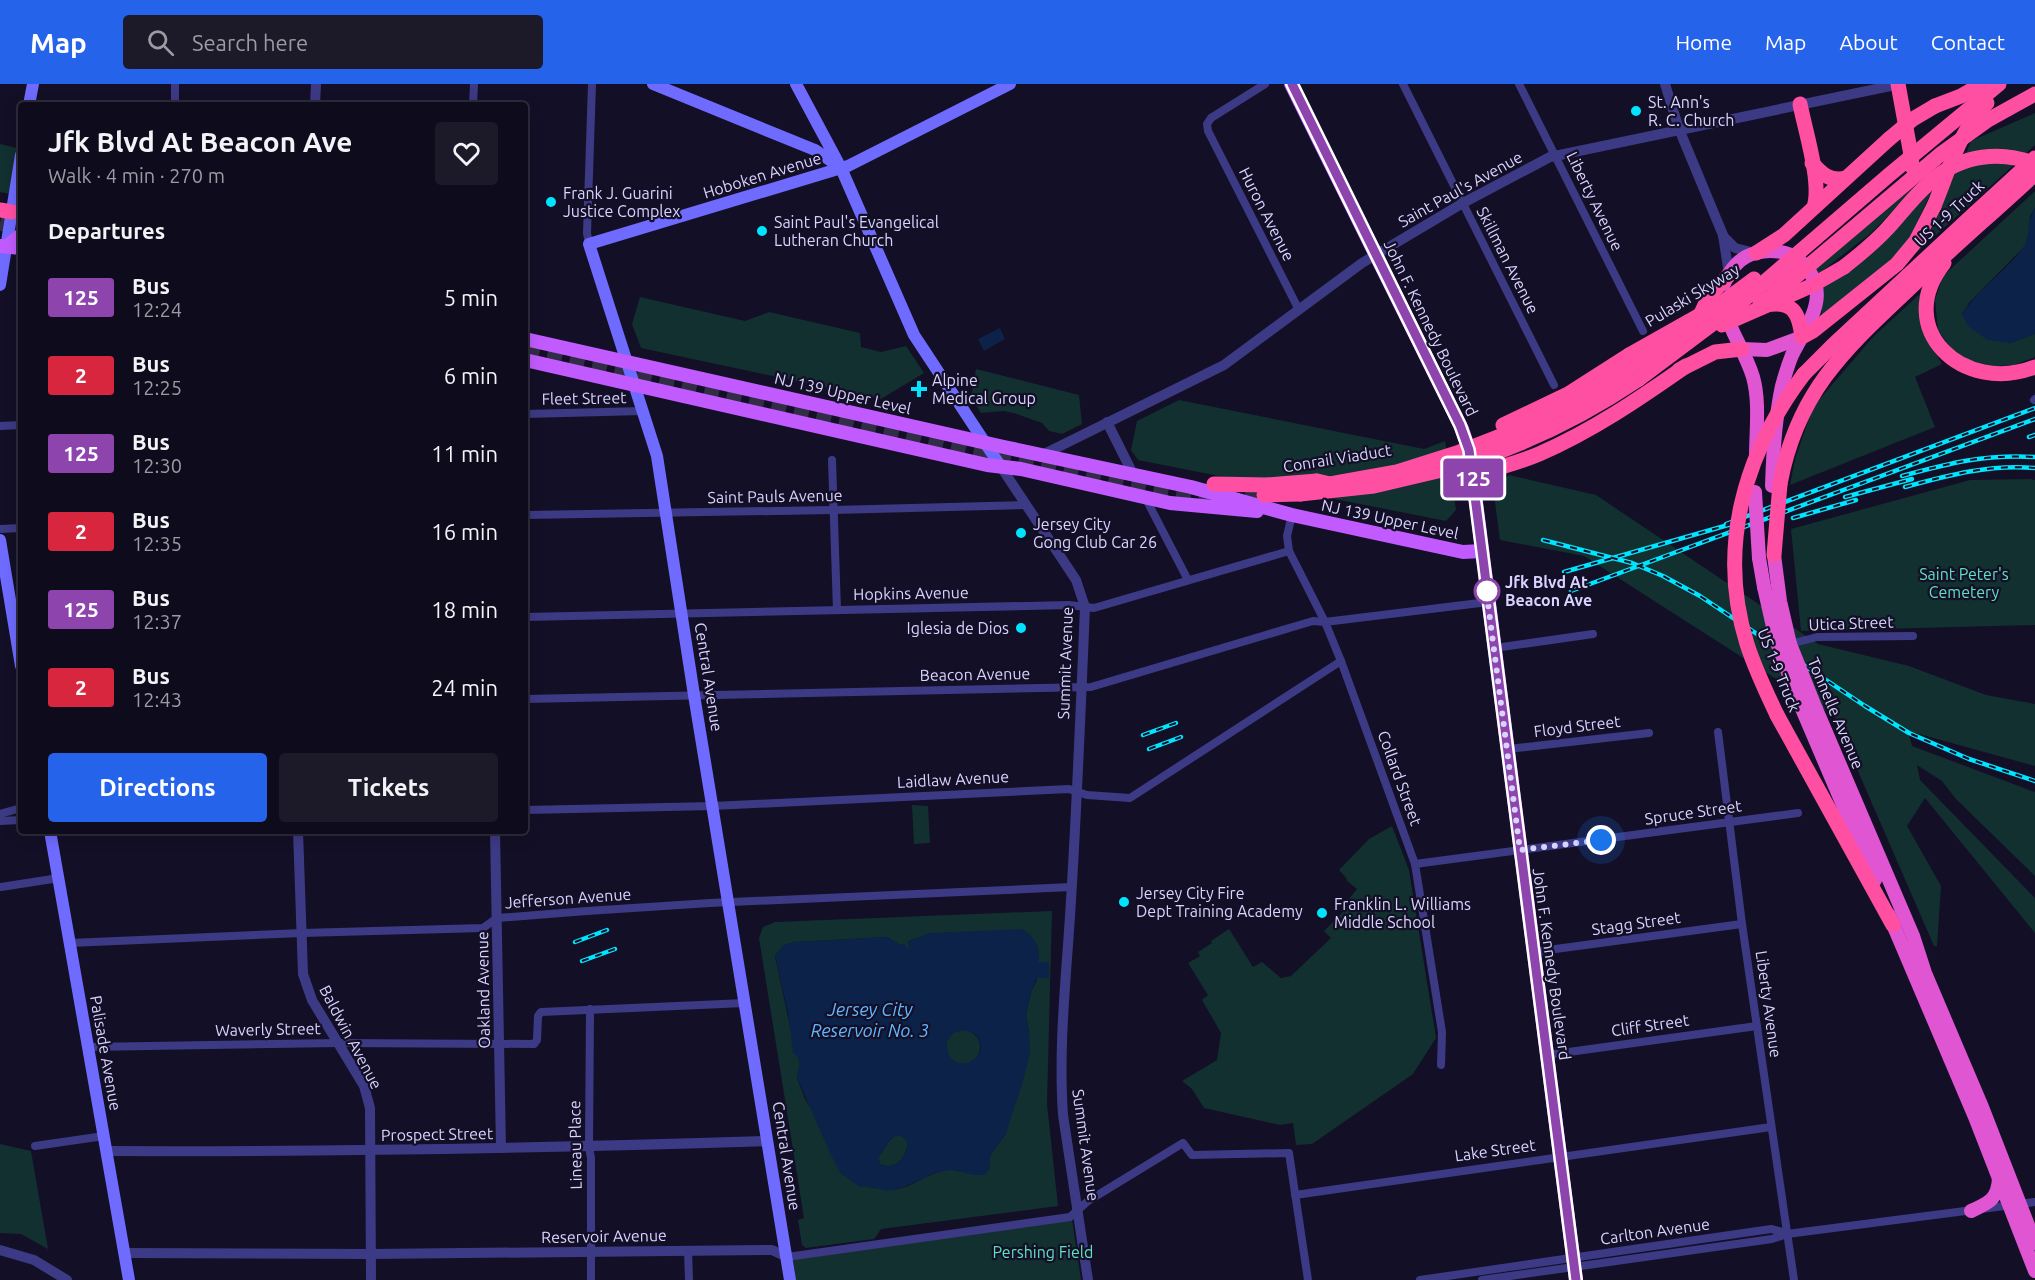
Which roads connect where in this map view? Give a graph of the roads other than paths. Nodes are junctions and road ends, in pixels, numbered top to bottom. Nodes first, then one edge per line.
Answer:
1 (33, 84) edge
2 (175, 84) edge
3 (316, 84) edge
4 (474, 84) edge
5 (592, 84) edge
6 (653, 84) edge
7 (796, 84) edge
8 (1010, 84) edge
9 (1265, 84) edge
10 (1292, 84) edge
11 (1403, 84) edge
12 (1520, 84) edge
13 (1665, 84) edge
14 (1899, 84) edge
15 (1984, 84) edge
16 (1999, 84) edge
17 (2007, 84) edge
18 (30, 102) edge
19 (176, 102) edge
20 (315, 102) edge
21 (473, 102) edge
22 (2030, 103) edge
23 (1800, 104) junction
24 (1679, 129) junction
25 (1555, 155) junction
26 (2035, 158) edge
27 (1812, 163) junction
28 (2035, 164) edge
29 (841, 168) junction
30 (18, 174) edge
31 (2035, 174) edge
32 (1846, 178) junction
33 (1898, 189) junction
34 (1463, 203) junction
35 (1814, 207) junction
36 (11, 212) edge
37 (1980, 217) junction
38 (1723, 236) junction
39 (18, 237) edge
40 (590, 244) junction
41 (3, 246) edge
42 (18, 248) edge
43 (1756, 253) junction
44 (1376, 255) junction
45 (1805, 267) junction
46 (1728, 275) junction
47 (0, 285) edge
48 (1749, 309) junction
49 (1299, 310) junction
50 (1724, 310) junction
51 (1692, 326) junction
52 (1643, 331) dead end
53 (1802, 337) junction
54 (528, 340) edge
55 (1742, 350) junction
56 (528, 361) edge
57 (627, 361) junction
58 (1686, 366) junction
59 (2035, 367) edge
60 (1639, 379) junction
61 (1554, 385) dead end
62 (634, 386) junction
63 (1589, 410) junction
64 (643, 411) junction
65 (528, 414) edge
66 (1107, 422) junction
67 (18, 425) edge
68 (0, 426) edge
69 (983, 441) junction
70 (1042, 454) junction
71 (832, 460) dead end
72 (1418, 464) junction
73 (1001, 467) junction
74 (1442, 470) joint
75 (1473, 473) junction
76 (1133, 474) junction
77 (1214, 484) dead end
78 (1776, 485) junction
79 (1266, 490) junction
80 (1146, 499) junction
81 (1026, 505) junction
82 (833, 510) junction
83 (666, 513) junction
84 (528, 515) edge
85 (1292, 515) junction
86 (18, 528) edge
87 (0, 529) edge
88 (0, 540) edge
89 (1289, 551) junction
90 (1482, 551) junction
91 (1767, 556) junction
92 (1188, 580) junction
93 (1488, 602) junction
94 (1085, 608) junction
95 (837, 610) junction
96 (682, 614) junction
97 (528, 617) edge
98 (1325, 622) junction
99 (18, 628) edge
100 (1593, 634) dead end
101 (1913, 636) dead end
102 (1790, 644) junction
103 (1495, 648) junction
104 (1341, 661) junction
105 (1082, 687) junction
106 (694, 695) junction
107 (528, 699) edge
108 (1718, 732) dead end
109 (1649, 733) dead end
110 (1508, 749) junction
111 (1077, 791) junction
112 (713, 806) junction
113 (18, 809) edge
114 (528, 810) edge
115 (0, 813) edge
116 (1798, 813) dead end
117 (18, 819) edge
118 (0, 821) edge
119 (1730, 823) junction
120 (51, 834) edge
121 (298, 834) edge
122 (495, 834) edge
123 (1520, 850) junction
124 (1415, 864) junction
125 (59, 878) junction
126 (1, 887) edge
127 (1072, 887) junction
128 (728, 902) junction
129 (497, 918) junction
130 (1742, 924) junction
131 (1893, 925) junction
132 (302, 933) junction
133 (70, 943) junction
134 (1533, 952) junction
135 (745, 1003) junction
136 (590, 1009) junction
137 (1757, 1026) junction
138 (338, 1043) junction
139 (499, 1044) junction
140 (88, 1047) junction
141 (1547, 1055) junction
142 (1441, 1065) dead end
143 (1771, 1127) junction
144 (104, 1136) junction
145 (768, 1141) junction
146 (35, 1146) dead end
147 (589, 1147) junction
148 (501, 1148) junction
149 (371, 1150) junction
150 (107, 1151) junction
151 (1560, 1156) junction
152 (1999, 1176) junction
153 (1295, 1195) junction
154 (2035, 1202) edge
155 (2016, 1205) junction
156 (1078, 1210) junction
157 (1971, 1211) junction
158 (1787, 1234) junction
159 (2035, 1243) edge
160 (0, 1250) edge
161 (590, 1251) junction
162 (688, 1251) junction
163 (124, 1253) junction
164 (371, 1254) junction
165 (787, 1257) junction
166 (1575, 1268) edge
167 (2035, 1271) edge
168 (1485, 1277) edge
169 (67, 1280) edge
170 (129, 1280) edge
171 (371, 1280) edge
172 (591, 1280) edge
173 (689, 1280) edge
174 (790, 1280) edge
175 (1088, 1280) edge
176 (1308, 1280) edge
177 (1420, 1280) edge
178 (1794, 1280) edge

1 - 18 main road
2 - 19 street
3 - 20 street
4 - 21 street
5 - 40 street, Central Avenue
6 - 29 main road
7 - 29 main road, Summit Avenue
8 - 29 main road, Hoboken Avenue
9 - 49 street, Huron Avenue
10 - 44 main road, John F. Kennedy Boulevard
11 - 34 street, Skillman Avenue
12 - 25 street, Liberty Avenue
13 - 24 street
14 - 23 street, Saint Paul's Avenue
14 - 33 highway
15 - 32 highway, bridge
15 - 72 highway, Pulaski Skyway, bridge
16 - 60 highway, Pulaski Skyway, bridge
17 - 53 highway, bridge
22 - 33 highway
23 - 24 street, Saint Paul's Avenue
23 - 27 highway
24 - 25 street, Saint Paul's Avenue
24 - 38 street
25 - 34 street, Saint Paul's Avenue
25 - 52 street, Liberty Avenue
26 - 37 highway, US 1-9 Truck, bridge
27 - 32 highway
27 - 35 highway
28 - 60 highway, bridge
29 - 40 main road, Hoboken Avenue
29 - 69 main road, Summit Avenue
30 - 36 main road
31 - 37 highway, US 1-9 Truck
32 - 35 highway
33 - 45 highway
34 - 44 street, Saint Paul's Avenue
34 - 61 street, Skillman Avenue
35 - 43 highway
36 - 41 main road
37 - 59 highway
37 - 78 highway
37 - 131 highway, US 1-9 Truck, bridge
38 - 43 street
38 - 46 street
39 - 41 main road
40 - 57 main road, Central Avenue
41 - 42 main road
41 - 47 main road
43 - 45 highway
43 - 46 highway
44 - 49 street, Saint Paul's Avenue
44 - 75 main road, John F. Kennedy Boulevard, bridge
45 - 48 highway
45 - 50 highway
45 - 53 highway
46 - 50 highway
46 - 51 highway
48 - 50 highway
48 - 53 highway
49 - 66 street, Saint Paul's Avenue
50 - 51 highway
50 - 55 highway, Tonnelle Avenue
51 - 72 highway
53 - 55 highway
53 - 78 highway
54 - 57 main road, NJ 139 Upper Level
55 - 58 highway
55 - 91 highway, Tonnelle Avenue, bridge
56 - 62 main road, NJ 139 Upper Level
57 - 62 main road, Central Avenue
57 - 69 main road, NJ 139 Upper Level
58 - 63 highway
58 - 75 highway
60 - 63 highway, Pulaski Skyway
62 - 64 main road, Central Avenue
62 - 73 main road, NJ 139 Upper Level
63 - 74 highway, Pulaski Skyway
64 - 65 street, Fleet Street
64 - 83 main road, Central Avenue
66 - 70 street, Saint Paul's Avenue
66 - 76 street
67 - 68 street
69 - 70 main road, NJ 139 Upper Level
69 - 73 main road, Summit Avenue
70 - 76 main road, NJ 139 Upper Level
71 - 82 street
72 - 79 highway, Conrail Viaduct, bridge
73 - 80 main road, NJ 139 Upper Level
73 - 81 street, Summit Avenue
74 - 79 highway, Conrail Viaduct, bridge
75 - 90 main road, John F. Kennedy Boulevard
76 - 85 main road, NJ 139 Upper Level
77 - 79 highway
78 - 91 highway, bridge
80 - 85 main road, NJ 139 Upper Level
80 - 92 street
81 - 82 street, Saint Pauls Avenue
81 - 94 street, Summit Avenue
82 - 83 street, Saint Pauls Avenue
82 - 95 street
83 - 84 street, Saint Pauls Avenue
83 - 96 main road, Central Avenue
85 - 89 street, Collard Street
85 - 90 main road, NJ 139 Upper Level
86 - 87 street
88 - 99 main road
89 - 92 street, Hopkins Avenue
89 - 98 street, Collard Street
90 - 93 main road, John F. Kennedy Boulevard
91 - 102 highway, Tonnelle Avenue
91 - 131 highway, Tonnelle Avenue, bridge
92 - 94 street, Hopkins Avenue
93 - 98 street, Beacon Avenue
93 - 103 main road, John F. Kennedy Boulevard
94 - 95 street, Hopkins Avenue
94 - 105 street, Summit Avenue
95 - 96 street, Hopkins Avenue
96 - 97 street, Hopkins Avenue
96 - 106 main road, Central Avenue
98 - 104 street, Collard Street
98 - 105 street, Beacon Avenue
100 - 103 street
101 - 102 street, Utica Street
102 - 155 highway, Tonnelle Avenue, bridge
103 - 110 main road, John F. Kennedy Boulevard
104 - 111 street, Laidlaw Avenue
104 - 124 street, Collard Street
105 - 106 street, Beacon Avenue
105 - 111 street, Summit Avenue
106 - 107 street, Beacon Avenue
106 - 112 main road, Central Avenue
108 - 119 street, Liberty Avenue
109 - 110 street, Floyd Street
110 - 123 main road, John F. Kennedy Boulevard
111 - 112 street, Laidlaw Avenue
111 - 127 street, Summit Avenue
112 - 114 street, Laidlaw Avenue
112 - 128 main road, Central Avenue
113 - 115 street
116 - 119 street, Spruce Street
117 - 118 street
119 - 123 street, Spruce Street
119 - 130 street, Liberty Avenue
120 - 125 main road, Palisade Avenue
121 - 132 street, Baldwin Avenue
122 - 129 street, Oakland Avenue
123 - 124 street, Spruce Street
123 - 134 main road, John F. Kennedy Boulevard
124 - 142 street, Collard Street
125 - 126 street
125 - 133 main road, Palisade Avenue
127 - 128 street, Jefferson Avenue
127 - 156 street, Summit Avenue
128 - 129 street, Jefferson Avenue
128 - 135 main road, Central Avenue
129 - 132 street, Jefferson Avenue
129 - 139 street, Oakland Avenue
130 - 134 street, Stagg Street
130 - 137 street, Liberty Avenue
131 - 152 highway, Tonnelle Avenue
132 - 133 street, Jefferson Avenue
132 - 138 street, Baldwin Avenue
133 - 140 main road, Palisade Avenue
134 - 141 main road, John F. Kennedy Boulevard
135 - 136 street, Waverly Street
135 - 145 main road, Central Avenue
136 - 139 street, Waverly Street
136 - 147 street, Lineau Place
137 - 141 street, Cliff Street
137 - 143 street, Liberty Avenue
138 - 139 street, Waverly Street
138 - 140 street, Waverly Street
138 - 149 street, Baldwin Avenue
139 - 148 street, Oakland Avenue
140 - 144 main road, Palisade Avenue
141 - 151 main road, John F. Kennedy Boulevard
143 - 151 street, Lake Street
143 - 158 street, Liberty Avenue
144 - 146 street
144 - 150 main road, Palisade Avenue
145 - 147 street, Prospect Street
145 - 165 main road, Central Avenue
147 - 148 street, Prospect Street
147 - 161 street, Lineau Place
148 - 149 street, Prospect Street
149 - 150 street, Prospect Street
149 - 164 street, Baldwin Avenue
150 - 163 main road, Palisade Avenue
151 - 153 street, Lake Street
151 - 166 main road, John F. Kennedy Boulevard
152 - 155 highway, Tonnelle Avenue
152 - 157 highway
153 - 156 street, Reservoir Avenue
153 - 176 street
154 - 155 street, Carlton Avenue
155 - 157 street, Carlton Avenue
155 - 159 highway, Tonnelle Avenue
155 - 167 highway, Tonnelle Avenue
156 - 165 street, Reservoir Avenue
156 - 175 street, Summit Avenue
157 - 158 street, Carlton Avenue
158 - 166 street, Carlton Avenue
158 - 178 street, Liberty Avenue
160 - 169 street
161 - 162 street, Reservoir Avenue
161 - 164 street, Reservoir Avenue
161 - 172 street, Lineau Place
162 - 165 street, Reservoir Avenue
162 - 173 street
163 - 164 street, Reservoir Avenue
163 - 170 main road, Palisade Avenue
164 - 171 street, Baldwin Avenue
165 - 174 main road, Central Avenue
166 - 168 street, Carlton Avenue
168 - 177 street, Carlton Avenue

